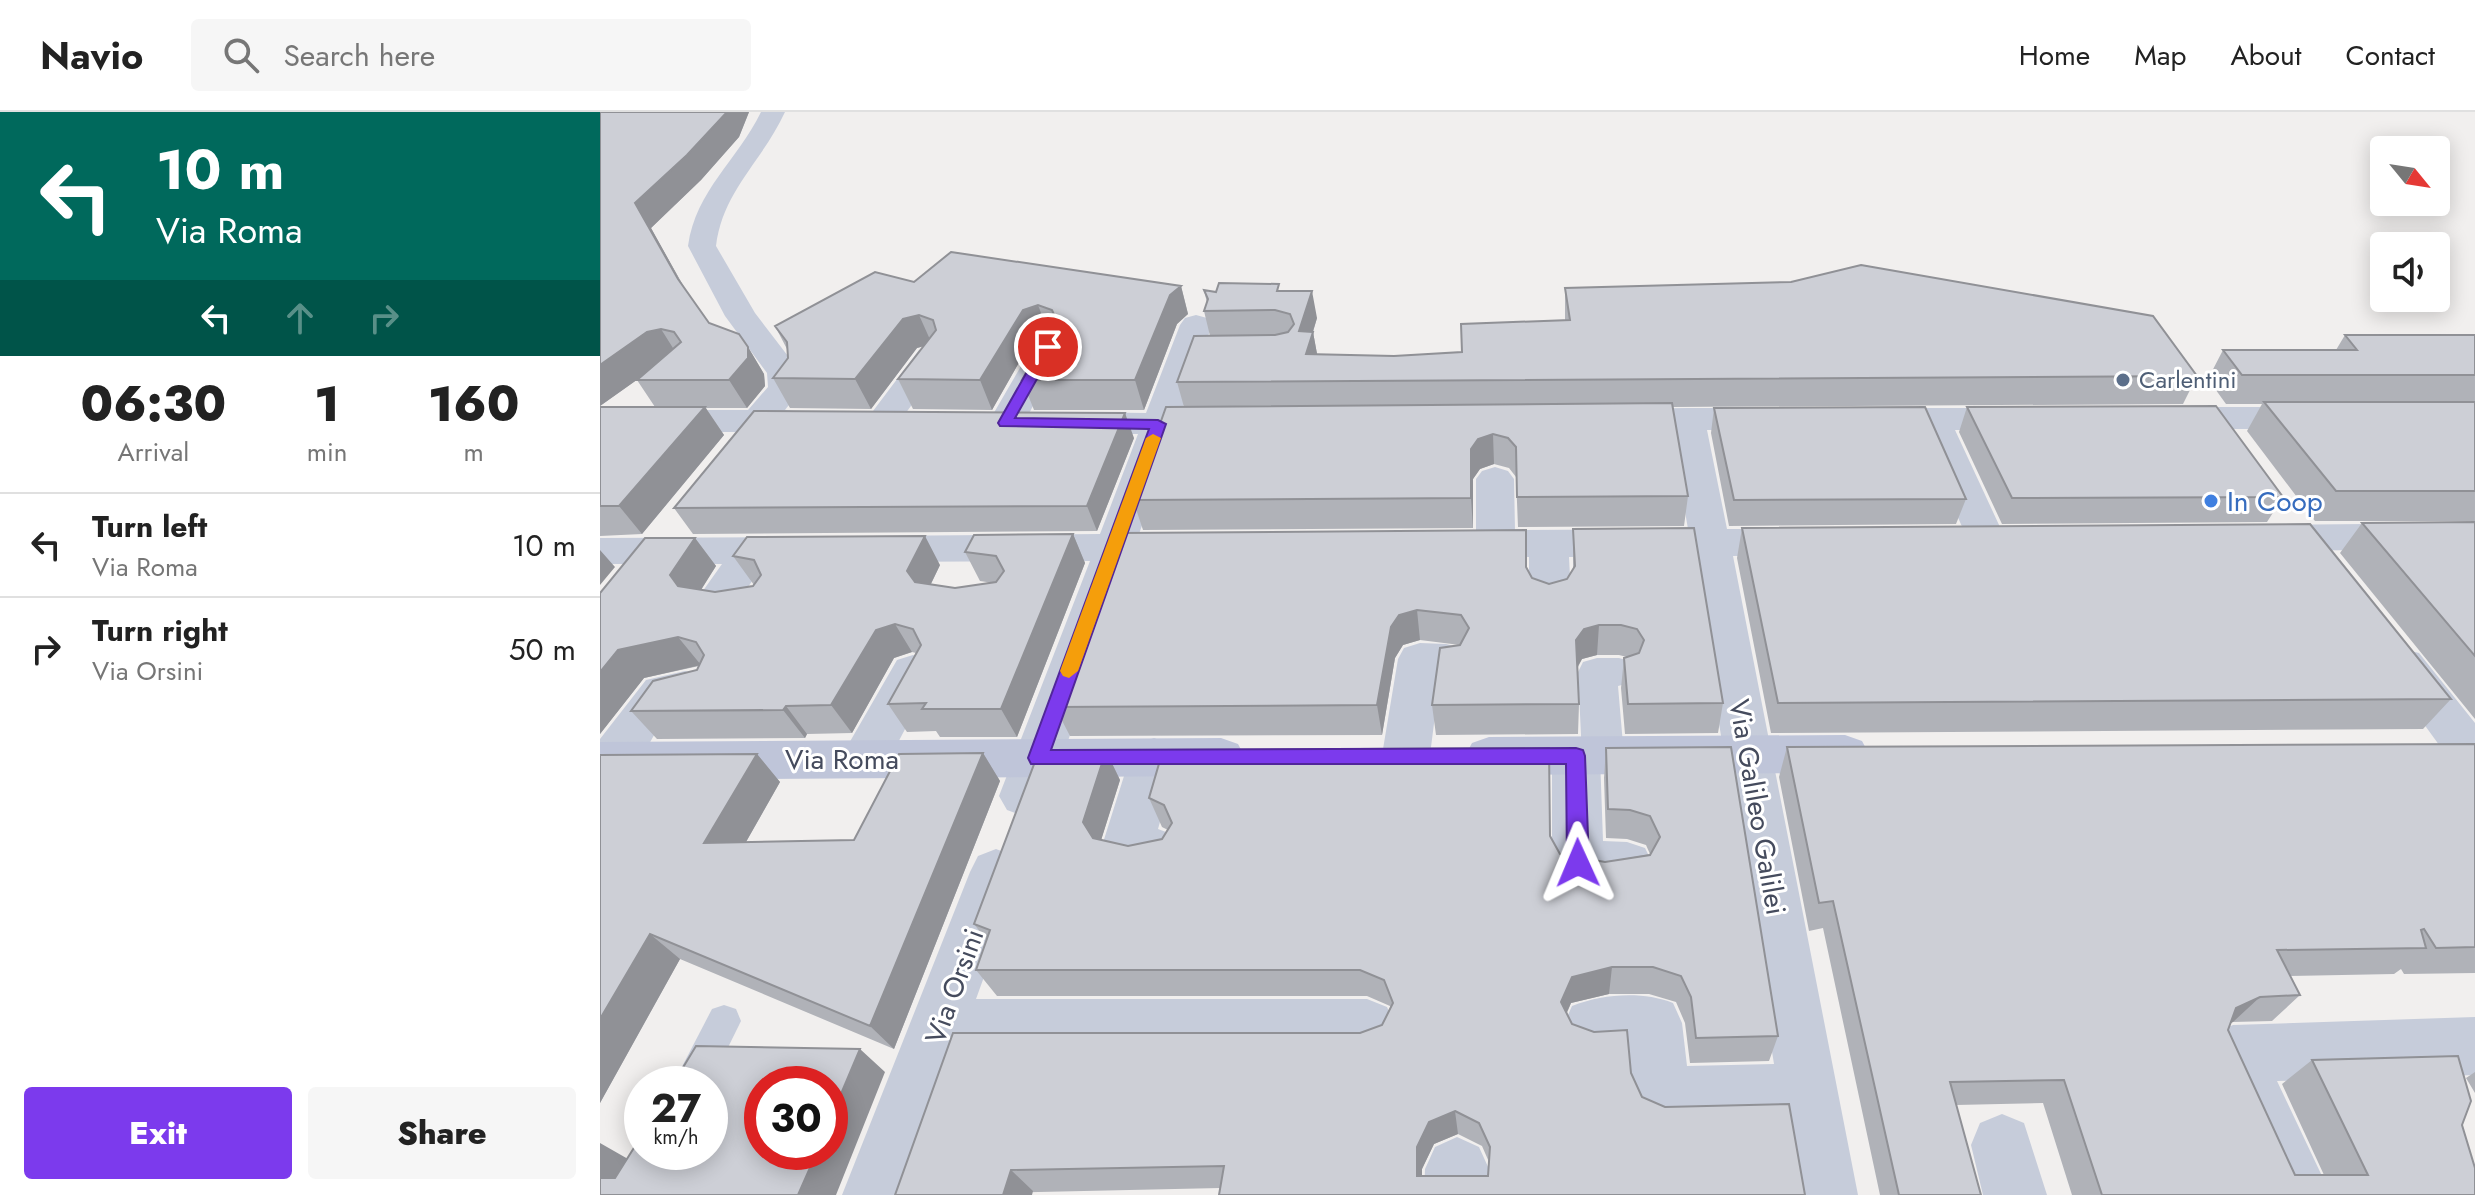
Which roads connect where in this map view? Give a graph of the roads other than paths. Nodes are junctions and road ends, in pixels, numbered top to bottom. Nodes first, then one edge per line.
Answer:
1 (773, 112) edge
2 (1200, 342) edge
3 (1048, 347) edge
4 (931, 357) edge
5 (2188, 382) edge
6 (657, 386) edge
7 (2136, 418) edge
8 (2215, 418) junction
9 (2338, 418) edge
10 (1687, 419) junction
11 (1932, 419) junction
12 (2058, 419) edge
13 (760, 420) junction
14 (1578, 420) edge
15 (606, 421) edge
16 (856, 421) junction
17 (928, 422) edge
18 (1252, 423) edge
19 (1158, 424) junction
20 (2241, 454) edge
21 (731, 456) edge
22 (1495, 479) edge
23 (2277, 502) edge
24 (683, 515) edge
25 (2475, 536) edge
26 (2224, 538) edge
27 (2303, 538) junction
28 (1940, 541) edge
29 (1832, 542) edge
30 (1708, 543) junction
31 (1496, 544) junction
32 (1549, 544) junction
33 (1432, 545) edge
34 (1113, 547) junction
35 (1209, 547) edge
36 (972, 548) junction
37 (753, 550) junction
38 (600, 551) edge
39 (655, 551) junction
40 (2333, 575) edge
41 (627, 585) edge
42 (953, 586) edge
43 (1550, 597) edge
44 (758, 602) edge
45 (2382, 638) edge
46 (1446, 660) edge
47 (913, 672) edge
48 (1619, 672) dead end
49 (702, 685) edge
50 (2423, 751) edge
51 (2473, 753) edge
52 (1891, 754) edge
53 (1406, 755) junction
54 (1750, 755) junction
55 (1264, 756) edge
56 (1359, 756) edge
57 (1589, 756) junction
58 (1154, 757) junction
59 (1038, 758) junction
60 (865, 759) junction
61 (605, 761) edge
62 (1156, 850) edge
63 (1627, 864) edge
64 (724, 1021) dead end
65 (1592, 1026) dead end
66 (938, 1027) junction
67 (1367, 1027) edge
68 (2475, 1046) edge
69 (700, 1066) edge
70 (1808, 1093) junction
71 (874, 1195) edge
72 (1826, 1195) edge
73 (2299, 1195) edge

1 - 13 street
2 - 19 street, Via Orsini
3 - 19 street
4 - 16 street
5 - 8 street
6 - 15 street
7 - 8 street
8 - 9 street
8 - 20 street
10 - 11 street
10 - 14 street
10 - 30 street, Via Galileo Galilei
11 - 12 street
11 - 28 street
13 - 15 street
13 - 16 street
13 - 21 street
16 - 17 street
18 - 19 street
19 - 34 street, Via Orsini
22 - 31 street
23 - 27 street
24 - 39 street
25 - 27 street
26 - 27 street
27 - 40 street
29 - 30 street
30 - 32 street
30 - 54 street, Via Galileo Galilei
31 - 32 street
31 - 33 street
32 - 43 street
34 - 35 street
34 - 36 street
34 - 59 street, Via Orsini
36 - 37 street
36 - 42 street
37 - 39 street
37 - 44 street
38 - 39 street
39 - 41 street
45 - 51 street
46 - 53 street
47 - 60 street
48 - 57 street
49 - 61 street
50 - 51 main road
52 - 54 main road
53 - 56 main road
53 - 57 main road
54 - 57 main road
54 - 70 street, Via Galileo Galilei
55 - 58 main road, Via Roma
57 - 63 street
58 - 59 main road, Via Roma
58 - 62 street
59 - 60 main road, Via Roma
59 - 66 street, Via Orsini
60 - 61 main road, Via Roma
64 - 69 lane
65 - 70 street
66 - 67 street
66 - 71 street, Via Orsini
68 - 73 street
70 - 72 street, Via Galileo Galilei

